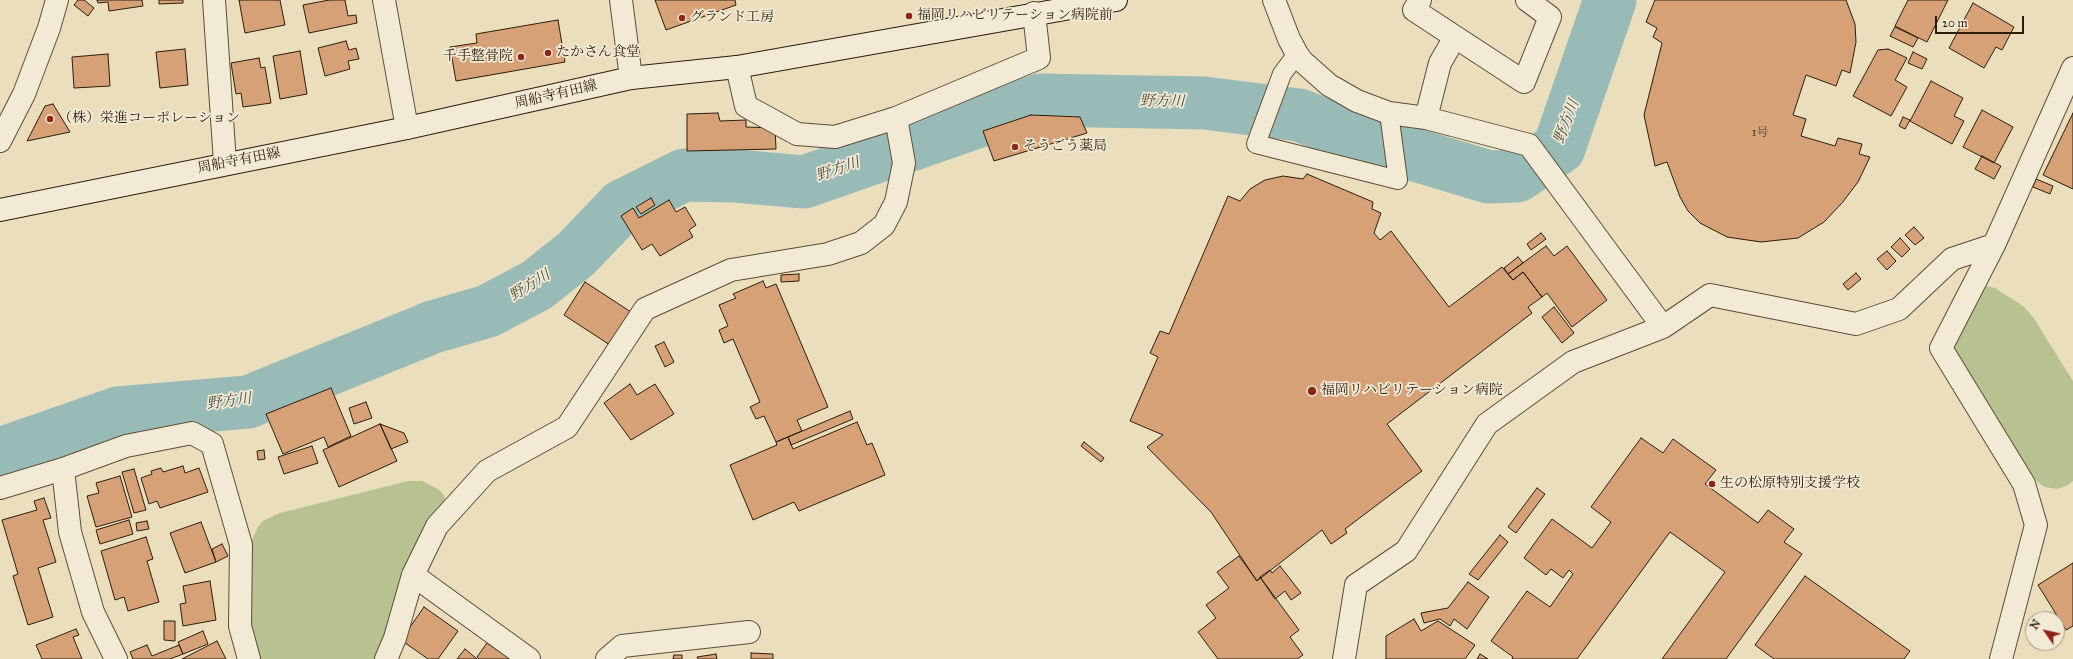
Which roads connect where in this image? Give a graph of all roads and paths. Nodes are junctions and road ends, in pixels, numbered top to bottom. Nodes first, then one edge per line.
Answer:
1 (57, 0) edge
2 (214, 0) edge
3 (384, 0) edge
4 (621, 0) edge
5 (1116, 0) edge
6 (1274, 0) edge
7 (1420, 0) edge
8 (1527, 0) edge
9 (1034, 13) junction
10 (1455, 37) junction
11 (1298, 54) junction
12 (737, 67) junction
13 (2073, 68) edge
14 (631, 78) junction
15 (1389, 113) junction
16 (896, 118) junction
17 (1426, 118) junction
18 (407, 128) junction
19 (0, 141) edge
20 (225, 163) junction
21 (0, 210) edge
22 (1994, 244) junction
23 (1664, 327) junction
24 (63, 469) junction
25 (0, 488) edge
26 (413, 575) junction
27 (749, 632) dead end
28 (116, 659) edge
29 (249, 659) edge
30 (386, 659) edge
31 (529, 659) edge
32 (607, 659) edge
33 (1344, 659) edge
34 (2001, 659) edge

1 - 19 street
2 - 20 street
3 - 18 street
4 - 14 street
5 - 9 street, 周船寺有田線
6 - 11 street
7 - 10 street
8 - 10 street
9 - 12 street, 周船寺有田線
9 - 16 street
10 - 17 street
11 - 15 street
11 - 15 lane
12 - 14 street, 周船寺有田線
12 - 16 street
13 - 22 street
14 - 18 street, 周船寺有田線
15 - 17 street
16 - 26 street
17 - 23 street
18 - 20 street, 周船寺有田線
20 - 21 street, 周船寺有田線
22 - 23 street
22 - 34 street
23 - 33 street
24 - 25 street
24 - 28 street
24 - 29 street
26 - 30 street
26 - 31 street
27 - 32 street

